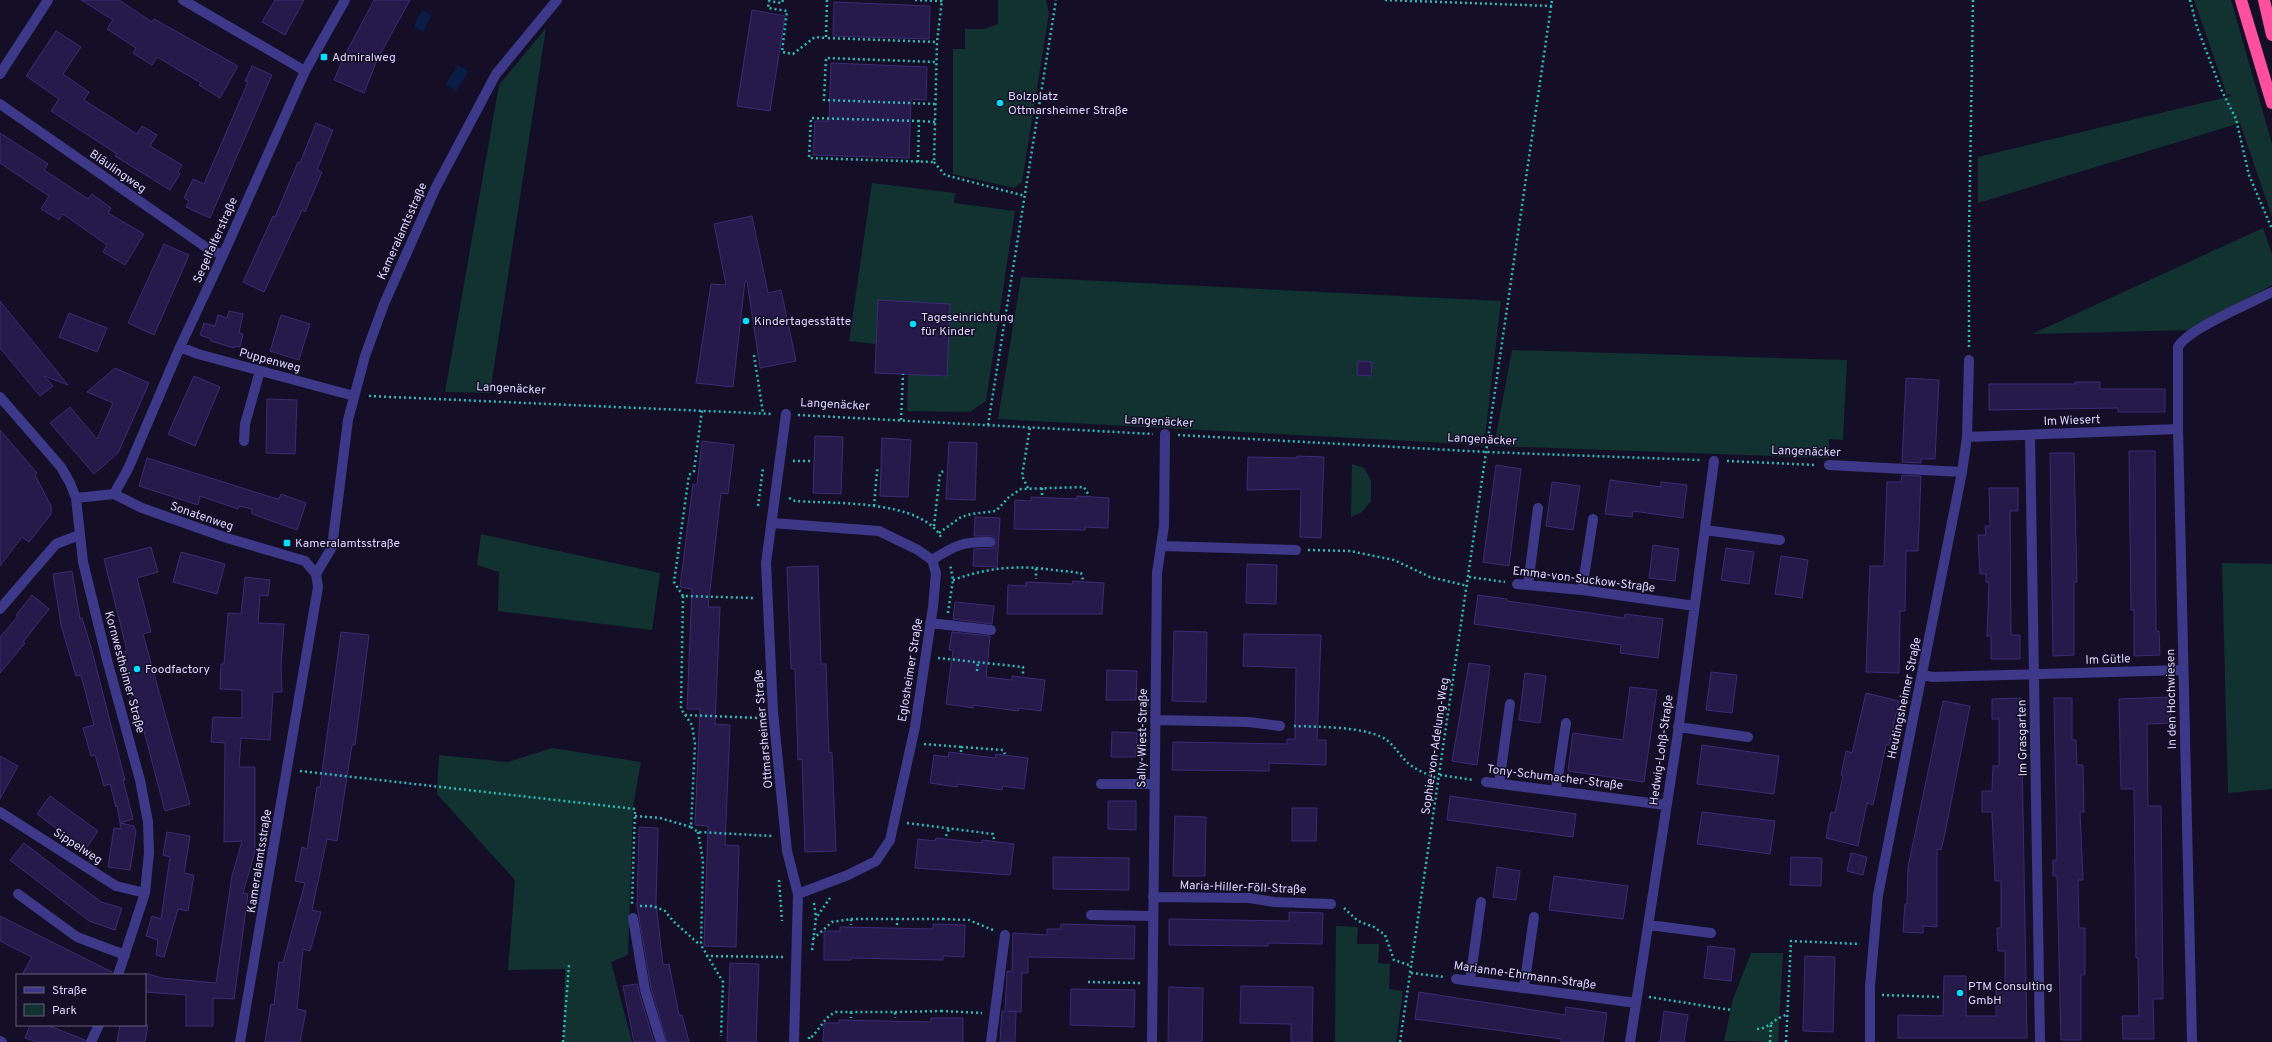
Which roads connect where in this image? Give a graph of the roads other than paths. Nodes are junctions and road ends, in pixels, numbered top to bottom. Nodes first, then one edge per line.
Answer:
1 (48, 0) edge
2 (183, 0) edge
3 (345, 0) edge
4 (557, 0) edge
5 (2241, 0) edge
6 (2264, 0) edge
7 (2272, 36) edge
8 (305, 71) junction
9 (0, 74) edge
10 (2272, 103) edge
11 (0, 104) edge
12 (223, 256) junction
13 (2272, 292) edge
14 (180, 347) junction
15 (1969, 360) road end
16 (260, 371) junction
17 (354, 396) junction
18 (0, 397) edge
19 (786, 414) road end
20 (2178, 429) junction
21 (1165, 434) road end
22 (2030, 434) junction
23 (1968, 437) junction
24 (244, 441) dead end
25 (1714, 461) road end
26 (1829, 465) road end
27 (1962, 472) junction
28 (114, 494) junction
29 (76, 498) junction
30 (1538, 508) dead end
31 (1593, 519) dead end
32 (772, 523) junction
33 (1704, 530) junction
34 (79, 535) junction
35 (1780, 540) dead end
36 (990, 542) dead end
37 (1161, 546) junction
38 (1296, 550) road end
39 (932, 560) junction
40 (316, 574) junction
41 (1517, 584) road end
42 (1528, 584) junction
43 (1582, 590) junction
44 (4, 596) edge
45 (1695, 606) junction
46 (0, 609) edge
47 (930, 623) junction
48 (991, 630) dead end
49 (2183, 670) junction
50 (1922, 675) junction
51 (2034, 675) junction
52 (1510, 704) dead end
53 (1155, 720) junction
54 (1566, 722) dead end
55 (1280, 726) road end
56 (1678, 727) junction
57 (1748, 737) dead end
58 (1486, 782) road end
59 (1101, 784) dead end
60 (1154, 784) junction
61 (1499, 784) junction
62 (1556, 790) junction
63 (1666, 804) junction
64 (0, 812) edge
65 (145, 893) junction
66 (18, 894) dead end
67 (798, 894) junction
68 (1153, 897) junction
69 (1480, 902) dead end
70 (1331, 904) road end
71 (632, 915) road end
72 (1091, 915) dead end
73 (1153, 916) junction
74 (1534, 916) dead end
75 (1649, 925) junction
76 (1710, 933) dead end
77 (1005, 935) road end
78 (125, 955) junction
79 (118, 974) edge
80 (1456, 979) road end
81 (1470, 981) junction
82 (1524, 987) junction
83 (1636, 999) junction
84 (99, 1026) edge
85 (91, 1042) edge
86 (240, 1042) edge
87 (661, 1042) edge
88 (794, 1042) edge
89 (991, 1042) edge
90 (1152, 1042) edge
91 (1630, 1042) edge
92 (1870, 1042) edge
93 (2040, 1042) edge
94 (2192, 1042) edge

1 - 9 street
2 - 8 street
3 - 8 street, Segelfalterstraße
4 - 17 street, Kameralamtsstraße
5 - 10 highway
6 - 7 highway
8 - 12 street, Segelfalterstraße
11 - 12 street, Bläulingweg
12 - 14 street, Segelfalterstraße
13 - 20 street, In den Hochwiesen
14 - 16 street, Puppenweg
14 - 28 street, Segelfalterstraße
15 - 23 street, Heutingsheimer Straße
16 - 17 street, Puppenweg
16 - 24 street
17 - 40 street, Kameralamtsstraße
18 - 29 street, Kornwestheimer Straße
19 - 32 street, Ottmarsheimer Straße
20 - 22 street, Im Wiesert
20 - 49 street, In den Hochwiesen
21 - 37 street, Sally-Wiest-Straße
22 - 23 street, Im Wiesert
22 - 51 street, Im Grasgarten
23 - 27 street, Heutingsheimer Straße
25 - 33 street, Hedwig-Lohß-Straße
26 - 27 street, Langenäcker
27 - 50 street, Heutingsheimer Straße
28 - 29 street
28 - 40 street, Sonatenweg
29 - 34 street, Kornwestheimer Straße
30 - 42 street
31 - 43 street
32 - 39 street
32 - 67 street, Ottmarsheimer Straße
33 - 35 street
33 - 45 street, Hedwig-Lohß-Straße
34 - 44 street
34 - 65 street, Kornwestheimer Straße
36 - 39 street
37 - 38 street
37 - 53 street, Sally-Wiest-Straße
39 - 47 street, Eglosheimer Straße
40 - 86 street, Kameralamtsstraße
41 - 42 street, Emma-von-Suckow-Straße
42 - 43 street, Emma-von-Suckow-Straße
43 - 45 street, Emma-von-Suckow-Straße
44 - 46 street
45 - 56 street, Hedwig-Lohß-Straße
47 - 48 street
47 - 67 street, Eglosheimer Straße
49 - 51 street, Im Gütle
49 - 94 street, In den Hochwiesen
50 - 51 street, Im Gütle
50 - 92 street, Heutingsheimer Straße
51 - 93 street, Im Grasgarten
52 - 61 street
53 - 55 street
53 - 60 street, Sally-Wiest-Straße
54 - 62 street
56 - 57 street
56 - 63 street, Hedwig-Lohß-Straße
58 - 61 street, Tony-Schumacher-Straße
59 - 60 street
60 - 68 street, Sally-Wiest-Straße
61 - 62 street, Tony-Schumacher-Straße
62 - 63 street, Tony-Schumacher-Straße
63 - 75 street, Hedwig-Lohß-Straße
64 - 65 street, Sippelweg
65 - 78 street, Kornwestheimer Straße
66 - 78 street
67 - 88 street, Ottmarsheimer Straße
68 - 70 street, Maria-Hiller-Föll-Straße
68 - 73 street, Sally-Wiest-Straße
69 - 81 street
71 - 87 street
72 - 73 street
73 - 90 street, Sally-Wiest-Straße
74 - 82 street
75 - 76 street
75 - 83 street, Hedwig-Lohß-Straße
77 - 89 street
78 - 79 street, Kornwestheimer Straße
80 - 81 street, Marianne-Ehrmann-Straße
81 - 82 street, Marianne-Ehrmann-Straße
82 - 83 street, Marianne-Ehrmann-Straße
83 - 91 street, Hedwig-Lohß-Straße
84 - 85 street

